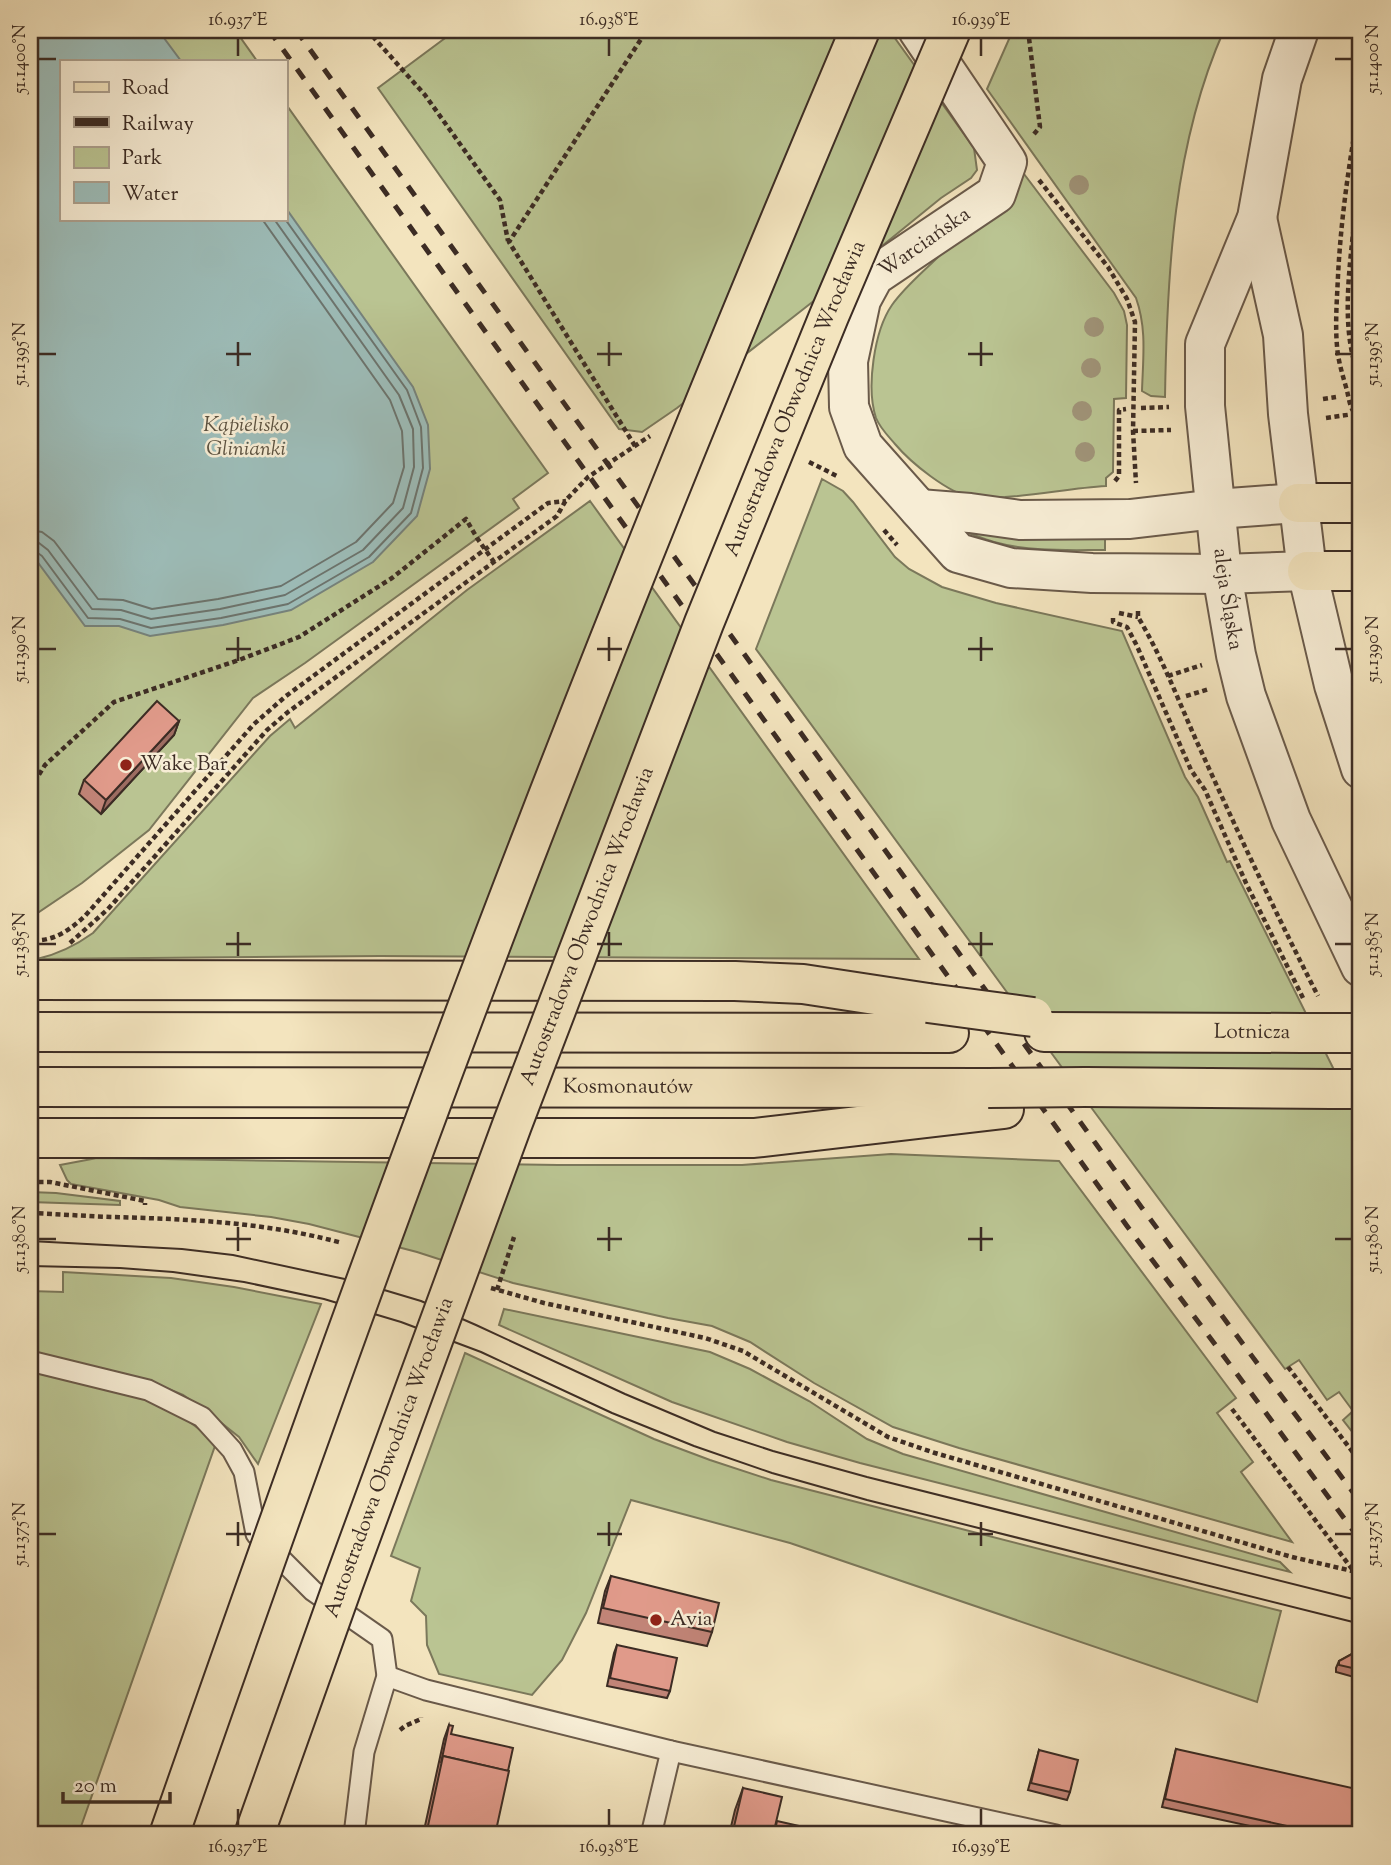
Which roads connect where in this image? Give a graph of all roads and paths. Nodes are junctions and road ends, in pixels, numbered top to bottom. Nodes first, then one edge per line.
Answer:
1 (367, 30) edge
2 (647, 30) edge
3 (860, 30) edge
4 (918, 30) edge
5 (951, 30) edge
6 (1028, 30) edge
7 (1299, 30) edge
8 (1361, 97) edge
9 (1361, 161) edge
10 (1007, 162) junction
11 (1257, 218) junction
12 (509, 242) junction
13 (1361, 380) edge
14 (1336, 397) dead end
15 (1321, 400) dead end
16 (1170, 407) dead end
17 (1141, 408) dead end
18 (1126, 409) dead end
19 (1354, 414) junction
20 (1331, 418) dead end
21 (1361, 419) edge
22 (1170, 430) dead end
23 (1133, 432) junction
24 (1115, 486) dead end
25 (1136, 489) dead end
26 (566, 500) junction
27 (1298, 503) junction
28 (1361, 503) edge
29 (919, 509) junction
30 (1216, 509) junction
31 (485, 550) junction
32 (494, 562) junction
33 (1307, 571) junction
34 (1361, 571) edge
35 (1222, 574) junction
36 (1138, 617) dead end
37 (1114, 618) dead end
38 (1206, 664) dead end
39 (1168, 676) junction
40 (1213, 688) dead end
41 (1186, 696) dead end
42 (1361, 769) edge
43 (30, 789) edge
44 (39, 941) dead end
45 (62, 945) dead end
46 (1361, 967) edge
47 (30, 980) edge
48 (1309, 1011) junction
49 (938, 1018) junction
50 (30, 1032) edge
51 (1361, 1033) edge
52 (30, 1087) edge
53 (1347, 1089) edge
54 (996, 1099) junction
55 (30, 1138) edge
56 (30, 1182) edge
57 (145, 1205) dead end
58 (514, 1237) dead end
59 (497, 1290) dead end
60 (665, 1330) dead end
61 (30, 1361) edge
62 (1288, 1367) dead end
63 (1231, 1409) dead end
64 (1361, 1463) edge
65 (1361, 1573) edge
66 (1361, 1581) edge
67 (387, 1676) junction
68 (426, 1690) junction
69 (396, 1734) dead end
70 (671, 1751) junction
71 (169, 1835) edge
72 (254, 1835) edge
73 (354, 1835) edge
74 (651, 1835) edge
75 (1056, 1835) edge

1 - 12 path
2 - 12 path
3 - 71 main road, bridge
4 - 10 street
5 - 72 main road, Autostradowa Obwodnica Wrocławia, bridge
6 - 10 path
7 - 11 street, aleja Śląska
8 - 19 path
9 - 13 path
10 - 23 path
10 - 29 street, Warciańska
11 - 27 street, aleja Śląska
11 - 30 street, aleja Śląska
12 - 26 path
14 - 15 path
16 - 17 path
18 - 24 path
19 - 20 path
19 - 21 path
22 - 23 path
23 - 25 path
26 - 31 path
26 - 32 path
27 - 28 main road
27 - 30 street
27 - 33 street, aleja Śląska
29 - 30 street
29 - 35 street, Warciańska
30 - 35 street, aleja Śląska
31 - 32 path
31 - 43 path
31 - 44 path
32 - 45 path
33 - 34 main road
33 - 35 street, Warciańska
33 - 42 street, aleja Śląska
35 - 46 street, aleja Śląska
36 - 39 path
37 - 48 path
38 - 39 path
39 - 48 path
40 - 41 path
47 - 49 main road
48 - 49 main road, Lotnicza
48 - 51 main road, Lotnicza, bridge
49 - 50 main road
52 - 54 main road, Kosmonautów
53 - 54 main road
54 - 55 main road
56 - 57 path
58 - 59 path
60 - 65 path, bridge
61 - 67 lane
62 - 64 path
63 - 66 path
67 - 68 lane
67 - 73 lane
68 - 69 path
68 - 70 lane
70 - 74 lane
70 - 75 lane

